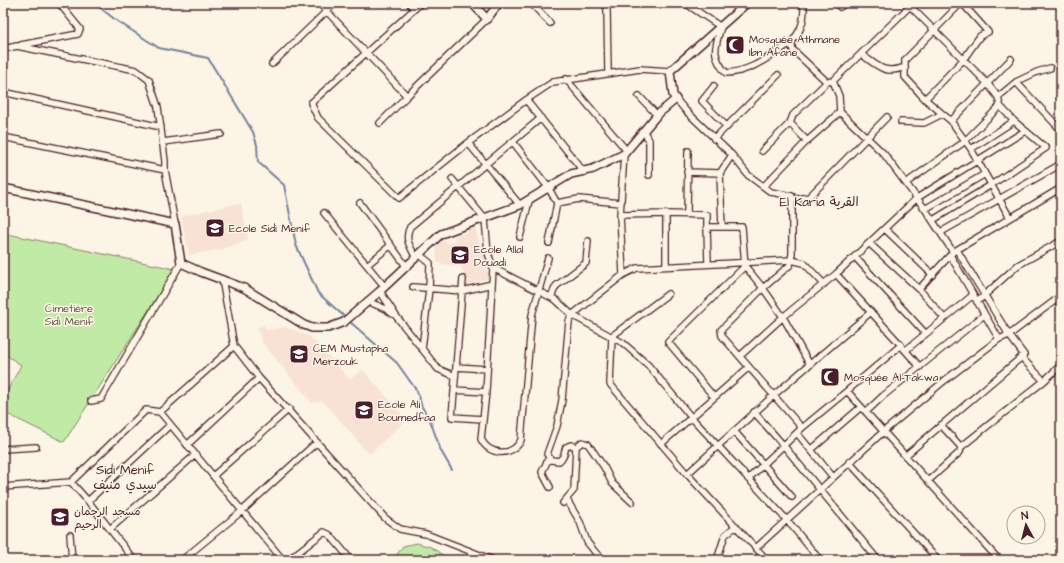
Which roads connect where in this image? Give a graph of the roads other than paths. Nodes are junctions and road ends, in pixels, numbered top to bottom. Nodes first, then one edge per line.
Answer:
1 (59, 3) edge
2 (319, 3) edge
3 (335, 3) edge
4 (409, 3) edge
5 (421, 3) edge
6 (472, 3) edge
7 (499, 3) edge
8 (531, 3) edge
9 (605, 3) edge
10 (685, 3) edge
11 (747, 3) edge
12 (801, 3) edge
13 (962, 3) edge
14 (912, 5) edge
15 (414, 9) junction
16 (326, 12) junction
17 (487, 19) junction
18 (550, 23) dead end
19 (721, 27) junction
20 (934, 30) junction
21 (50, 40) junction
22 (791, 43) junction
23 (17, 46) junction
24 (3, 49) edge
25 (40, 51) junction
26 (367, 54) junction
27 (861, 54) junction
28 (1012, 59) dead end
29 (963, 60) junction
30 (272, 64) dead end
31 (905, 67) junction
32 (1050, 68) dead end
33 (670, 71) junction
34 (896, 71) junction
35 (608, 74) junction
36 (778, 75) dead end
37 (905, 77) junction
38 (566, 79) junction
39 (830, 81) junction
40 (1016, 82) junction
41 (987, 83) junction
42 (714, 86) dead end
43 (3, 92) edge
44 (407, 96) junction
45 (639, 96) dead end
46 (998, 97) junction
47 (676, 99) junction
48 (925, 99) junction
49 (526, 100) junction
50 (1000, 106) junction
51 (840, 112) junction
52 (942, 114) junction
53 (657, 115) junction
54 (887, 116) dead end
55 (541, 118) junction
56 (950, 121) junction
57 (1014, 121) junction
58 (901, 122) dead end
59 (380, 123) dead end
60 (790, 123) junction
61 (161, 127) junction
62 (727, 127) junction
63 (1025, 130) junction
64 (1061, 130) edge
65 (644, 132) junction
66 (221, 134) dead end
67 (3, 137) edge
68 (867, 138) junction
69 (714, 139) junction
70 (807, 141) junction
71 (163, 142) junction
72 (513, 142) junction
73 (964, 142) junction
74 (468, 143) junction
75 (971, 149) junction
76 (688, 151) dead end
77 (762, 151) dead end
78 (626, 152) junction
79 (732, 155) junction
80 (978, 162) junction
81 (487, 163) junction
82 (1061, 164) edge
83 (165, 170) junction
84 (584, 172) junction
85 (688, 172) junction
86 (720, 173) junction
87 (649, 174) dead end
88 (985, 174) junction
89 (452, 179) dead end
90 (906, 183) junction
91 (991, 185) junction
92 (764, 186) junction
93 (459, 187) junction
94 (548, 187) junction
95 (3, 188) edge
96 (1059, 191) edge
97 (917, 198) junction
98 (999, 199) junction
99 (792, 200) junction
100 (529, 201) junction
101 (360, 203) dead end
102 (557, 203) junction
103 (621, 203) junction
104 (520, 205) junction
105 (925, 209) junction
106 (324, 213) dead end
107 (666, 214) junction
108 (687, 214) junction
109 (620, 215) junction
110 (1010, 218) junction
111 (485, 219) junction
112 (932, 220) junction
113 (175, 224) junction
114 (708, 227) junction
115 (722, 227) junction
116 (885, 229) junction
117 (941, 232) junction
118 (520, 237) dead end
119 (588, 241) dead end
120 (1061, 241) edge
121 (549, 243) dead end
122 (870, 244) junction
123 (391, 245) junction
124 (953, 252) junction
125 (418, 256) junction
126 (855, 257) junction
127 (548, 258) dead end
128 (791, 260) junction
129 (181, 262) junction
130 (708, 263) junction
131 (744, 264) junction
132 (367, 265) junction
133 (666, 265) junction
134 (406, 266) junction
135 (493, 268) junction
136 (836, 274) junction
137 (623, 275) junction
138 (933, 275) junction
139 (222, 279) junction
140 (463, 279) dead end
141 (492, 284) junction
142 (824, 284) junction
143 (413, 286) dead end
144 (763, 288) junction
145 (383, 289) junction
146 (429, 289) junction
147 (919, 289) junction
148 (538, 290) junction
149 (462, 291) junction
150 (668, 294) dead end
151 (972, 295) junction
152 (984, 295) junction
153 (1061, 296) edge
154 (551, 297) junction
155 (367, 301) junction
156 (977, 302) junction
157 (872, 312) junction
158 (572, 315) junction
159 (984, 315) junction
160 (396, 316) junction
161 (783, 317) junction
162 (944, 318) junction
163 (925, 333) junction
164 (1009, 334) junction
165 (612, 336) junction
166 (999, 339) junction
167 (901, 345) junction
168 (234, 346) junction
169 (422, 349) junction
170 (906, 350) junction
171 (740, 356) junction
172 (1021, 357) junction
173 (810, 365) junction
174 (1061, 365) edge
175 (456, 366) junction
176 (749, 366) junction
177 (920, 367) junction
178 (487, 369) junction
179 (455, 376) junction
180 (260, 378) junction
181 (1044, 381) junction
182 (454, 390) junction
183 (847, 391) junction
184 (486, 392) junction
185 (774, 395) junction
186 (714, 397) junction
187 (91, 401) dead end
188 (861, 407) junction
189 (289, 409) junction
190 (160, 412) junction
191 (754, 412) junction
192 (866, 412) junction
193 (691, 417) junction
194 (483, 419) junction
195 (170, 425) junction
196 (941, 425) junction
197 (802, 428) junction
198 (734, 431) junction
199 (883, 432) junction
200 (797, 433) junction
201 (318, 442) junction
202 (662, 444) junction
203 (718, 444) junction
204 (187, 445) junction
205 (784, 446) junction
206 (36, 447) dead end
207 (576, 447) junction
208 (961, 447) junction
209 (3, 449) edge
210 (811, 450) junction
211 (195, 455) junction
212 (905, 456) junction
213 (549, 458) junction
214 (849, 462) junction
215 (765, 464) junction
216 (687, 474) junction
217 (213, 476) junction
218 (833, 477) junction
219 (748, 478) junction
220 (928, 481) junction
221 (71, 482) junction
222 (3, 487) edge
223 (550, 487) dead end
224 (820, 489) junction
225 (792, 497) dead end
226 (88, 501) junction
227 (632, 502) dead end
228 (242, 511) junction
229 (786, 520) junction
230 (736, 526) junction
231 (110, 529) junction
232 (70, 535) dead end
233 (756, 548) junction
234 (72, 560) edge
235 (134, 560) edge
236 (182, 560) edge
237 (283, 560) edge
238 (288, 560) edge
239 (351, 560) edge
240 (493, 560) edge
241 (605, 560) edge
242 (717, 560) edge
243 (767, 560) edge
244 (820, 560) edge
245 (878, 560) edge
246 (938, 560) edge
247 (1000, 560) edge

1 - 21 street
2 - 16 street
3 - 16 street
4 - 15 street
5 - 15 street
6 - 17 street
7 - 17 street
8 - 18 street
9 - 35 street
10 - 19 street
11 - 19 street
12 - 22 street
13 - 20 street
13 - 29 street
14 - 20 street
14 - 27 street
15 - 26 street
16 - 26 street
16 - 30 street
17 - 44 street
19 - 22 street
19 - 33 street
20 - 29 street
20 - 31 street
21 - 23 street
21 - 25 street
22 - 39 street
23 - 24 street
23 - 25 street
25 - 61 street
26 - 44 street
26 - 74 street
27 - 34 street
27 - 39 street
28 - 41 street
29 - 41 street
29 - 48 street
31 - 34 street
31 - 37 street
32 - 40 street
33 - 35 street
33 - 47 street
34 - 37 street
35 - 38 street
36 - 62 street
37 - 48 street
38 - 49 street
38 - 78 street
39 - 51 street
39 - 60 street
40 - 46 street
40 - 64 street
41 - 46 street
41 - 56 street
42 - 62 street
43 - 61 street
44 - 59 street
45 - 53 street
46 - 50 street
47 - 53 street
47 - 69 street
48 - 52 street
49 - 55 street
49 - 74 street
50 - 57 street
50 - 73 street
51 - 68 street
51 - 70 street
52 - 56 street
52 - 58 street
53 - 65 street
54 - 68 street
55 - 72 street
55 - 84 street
56 - 73 street
57 - 63 street
57 - 75 street
60 - 70 street
60 - 77 street
61 - 71 street
62 - 69 street
63 - 80 street
63 - 91 street
65 - 78 street
65 - 87 street
66 - 71 street
67 - 83 street
68 - 90 street
68 - 99 street
69 - 79 street
70 - 92 street
71 - 83 street
72 - 81 street
72 - 94 street
73 - 75 street
73 - 90 street
74 - 81 street
75 - 80 street
76 - 85 street
78 - 84 street
78 - 103 street
79 - 86 street
79 - 92 street
80 - 88 street
80 - 97 street
81 - 93 street
81 - 104 street
82 - 98 street
83 - 113 street
84 - 94 street
85 - 86 street
85 - 108 street
86 - 115 street
88 - 91 street
88 - 105 street
89 - 93 street
90 - 97 street
91 - 98 street
91 - 112 street
92 - 99 street
93 - 111 street
93 - 125 street
94 - 100 street
94 - 102 street
95 - 113 street
96 - 110 street
97 - 105 street
97 - 116 street
98 - 110 street
98 - 117 street
99 - 128 street
100 - 104 street
100 - 118 street
101 - 123 street
102 - 103 street
102 - 121 street
103 - 109 street
104 - 111 street
105 - 112 street
106 - 132 street
107 - 108 street
107 - 109 street
107 - 133 street
108 - 114 street
109 - 137 street
110 - 124 street
111 - 125 street
111 - 135 street
112 - 117 street
113 - 129 street
114 - 115 street
114 - 130 street
115 - 131 street
116 - 122 street
116 - 138 street
117 - 124 street
119 - 154 street
120 - 152 street
122 - 126 street
122 - 147 street
123 - 132 street
123 - 134 street
124 - 138 street
124 - 151 street
124 - 152 street
125 - 134 street
125 - 146 street
126 - 136 street
126 - 163 street
127 - 148 street
128 - 131 street
128 - 142 street
128 - 144 street
129 - 139 street
129 - 187 street
130 - 131 street
130 - 133 street
131 - 144 street
131 - 186 street
132 - 145 street
133 - 137 street
134 - 145 street
135 - 141 street
135 - 148 street
136 - 142 street
136 - 157 street
137 - 158 street
138 - 147 street
139 - 155 street
139 - 168 street
140 - 149 street
141 - 149 street
141 - 178 street
142 - 161 street
143 - 146 street
144 - 161 street
144 - 171 street
145 - 155 street
145 - 160 street
146 - 149 street
146 - 169 street
147 - 162 street
148 - 154 street
148 - 194 street
149 - 175 street
150 - 165 street
151 - 156 street
151 - 162 street
152 - 156 street
152 - 164 street
153 - 164 street
154 - 158 street
155 - 160 street
156 - 159 street
157 - 167 street
157 - 173 street
158 - 165 street
158 - 213 street
159 - 166 street
159 - 177 street
160 - 169 street
161 - 171 street
161 - 173 street
162 - 163 street
163 - 170 street
164 - 166 street
164 - 172 street
165 - 193 street
165 - 202 street
166 - 199 street
167 - 170 street
167 - 183 street
168 - 180 street
168 - 190 street
169 - 179 street
170 - 177 street
171 - 176 street
172 - 181 street
172 - 196 street
173 - 185 street
174 - 181 street
175 - 178 street
175 - 179 street
176 - 185 street
176 - 186 street
177 - 192 street
178 - 184 street
179 - 182 street
180 - 189 street
180 - 204 street
181 - 208 street
182 - 184 street
182 - 194 street
183 - 188 street
183 - 197 street
184 - 194 street
185 - 191 street
185 - 197 street
186 - 193 street
188 - 192 street
188 - 210 street
189 - 201 street
189 - 217 street
190 - 195 street
190 - 221 street
191 - 198 street
191 - 205 street
192 - 199 street
193 - 202 street
193 - 203 street
195 - 204 street
195 - 226 street
196 - 208 street
196 - 212 street
197 - 200 street
198 - 203 street
198 - 215 street
199 - 212 street
199 - 214 street
200 - 205 street
200 - 210 street
201 - 228 street
201 - 240 street
202 - 216 street
203 - 216 street
203 - 219 street
204 - 211 street
205 - 215 street
205 - 224 street
206 - 209 street
207 - 213 street
207 - 227 street
207 - 241 street
208 - 220 street
210 - 218 street
211 - 217 street
211 - 231 street
212 - 220 street
213 - 223 street
214 - 218 street
214 - 246 street
215 - 219 street
215 - 225 street
216 - 230 street
217 - 228 street
218 - 224 street
219 - 229 street
220 - 247 street
221 - 222 street
221 - 226 street
224 - 229 street
224 - 245 street
226 - 231 street
228 - 236 street
228 - 237 street
229 - 233 street
229 - 244 street
230 - 233 street
230 - 242 street
231 - 235 street
232 - 234 street
233 - 243 street
238 - 239 street

